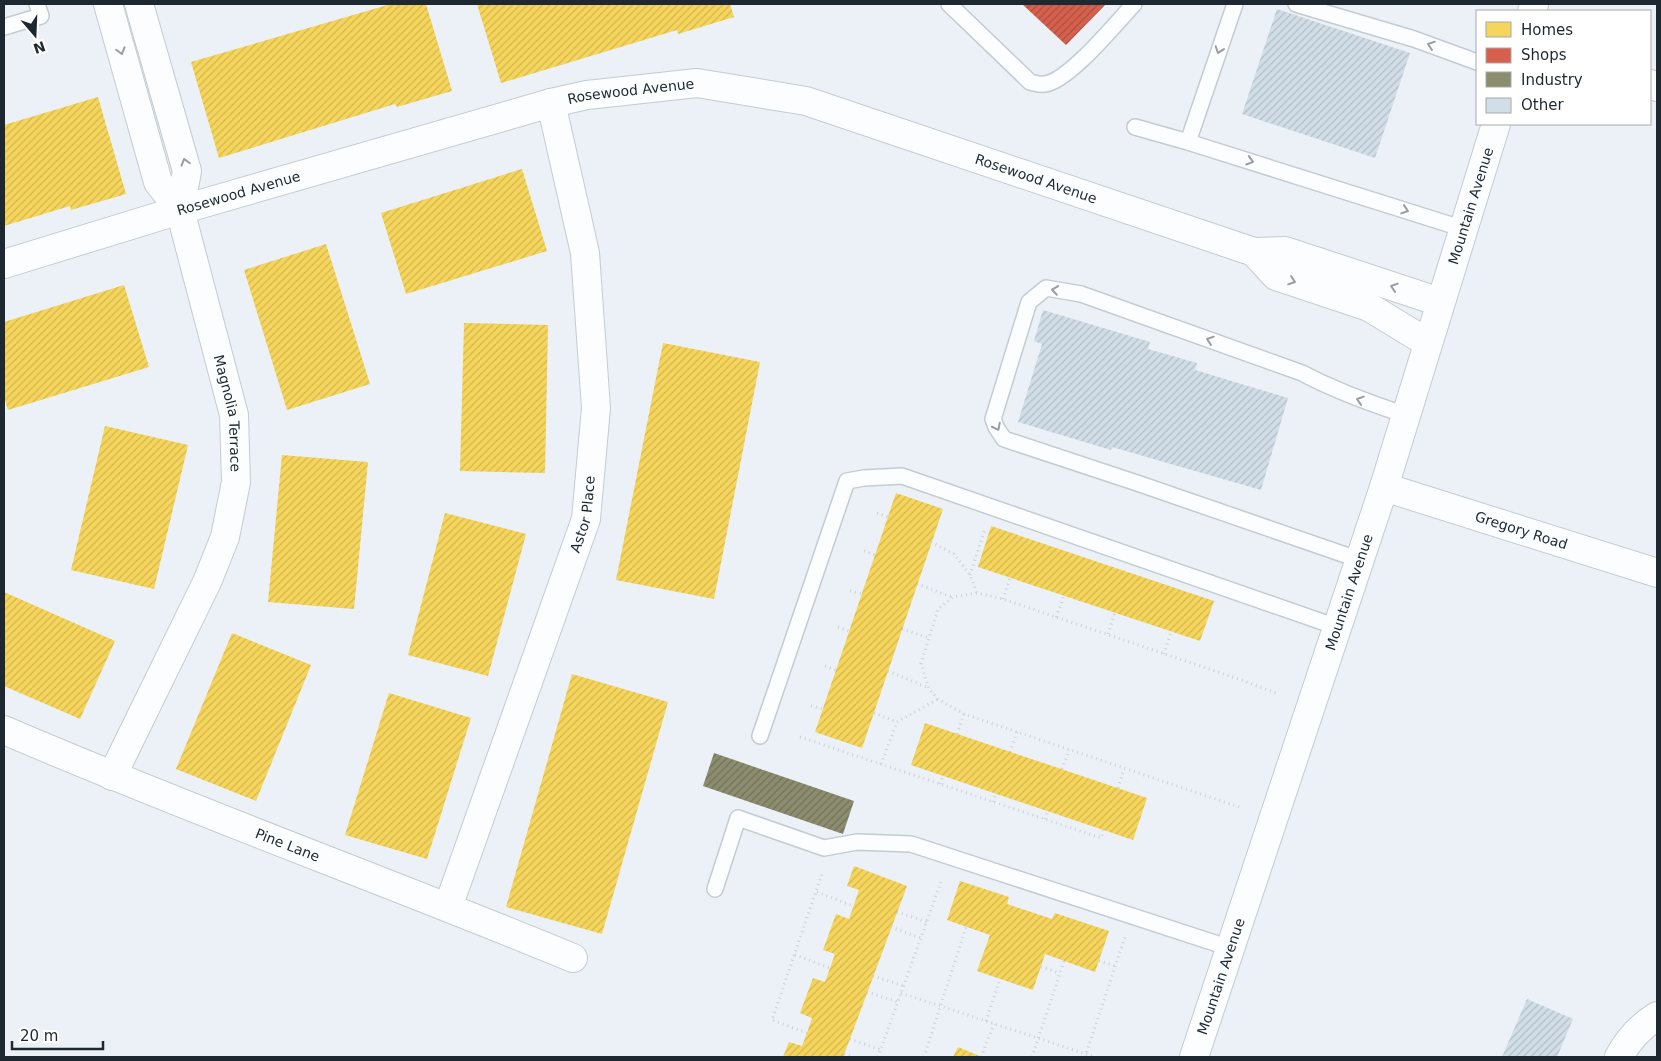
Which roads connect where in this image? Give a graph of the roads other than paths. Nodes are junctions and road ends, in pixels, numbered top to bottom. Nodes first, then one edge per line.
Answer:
1 (38, 4) edge
2 (108, 4) edge
3 (139, 4) edge
4 (949, 4) edge
5 (1134, 4) edge
6 (1235, 4) edge
7 (1296, 4) edge
8 (4, 27) edge
9 (1476, 62) edge
10 (551, 103) junction
11 (1496, 125) edge
12 (1135, 127) dead end
13 (1188, 142) junction
14 (180, 210) junction
15 (1464, 229) junction
16 (1254, 252) junction
17 (4, 264) edge
18 (1440, 302) junction
19 (1428, 343) junction
20 (1406, 415) junction
21 (1384, 487) junction
22 (1360, 560) junction
23 (1657, 573) edge
24 (1337, 627) junction
25 (4, 730) edge
26 (760, 736) dead end
27 (112, 776) junction
28 (716, 889) dead end
29 (448, 907) junction
30 (1230, 948) junction
31 (573, 958) dead end
32 (1657, 1016) edge
33 (1194, 1057) edge
34 (1619, 1057) edge

1 - 8 lane
2 -> 14 street, Magnolia Terrace
14 -> 3 street, Magnolia Terrace
4 - 5 lane
6 -> 13 lane
9 -> 7 lane
10 - 14 street, Rosewood Avenue
10 - 16 street, Rosewood Avenue
10 - 29 street, Astor Place
11 - 15 street, Mountain Avenue
12 - 13 lane
13 -> 15 lane
14 - 17 street, Rosewood Avenue
14 - 27 street, Magnolia Terrace
15 - 18 street, Mountain Avenue
18 -> 16 street, Rosewood Avenue
16 -> 19 street, Rosewood Avenue
18 - 19 street, Mountain Avenue
19 - 20 street, Mountain Avenue
20 - 21 street, Mountain Avenue
20 -> 22 lane
21 - 22 street, Mountain Avenue
21 - 23 street, Gregory Road
22 - 24 street, Mountain Avenue
24 - 26 lane
24 - 30 street, Mountain Avenue
25 - 27 street, Pine Lane
27 - 29 street, Pine Lane
28 - 30 lane
29 - 31 street, Pine Lane
30 - 33 street, Mountain Avenue
32 - 34 street

